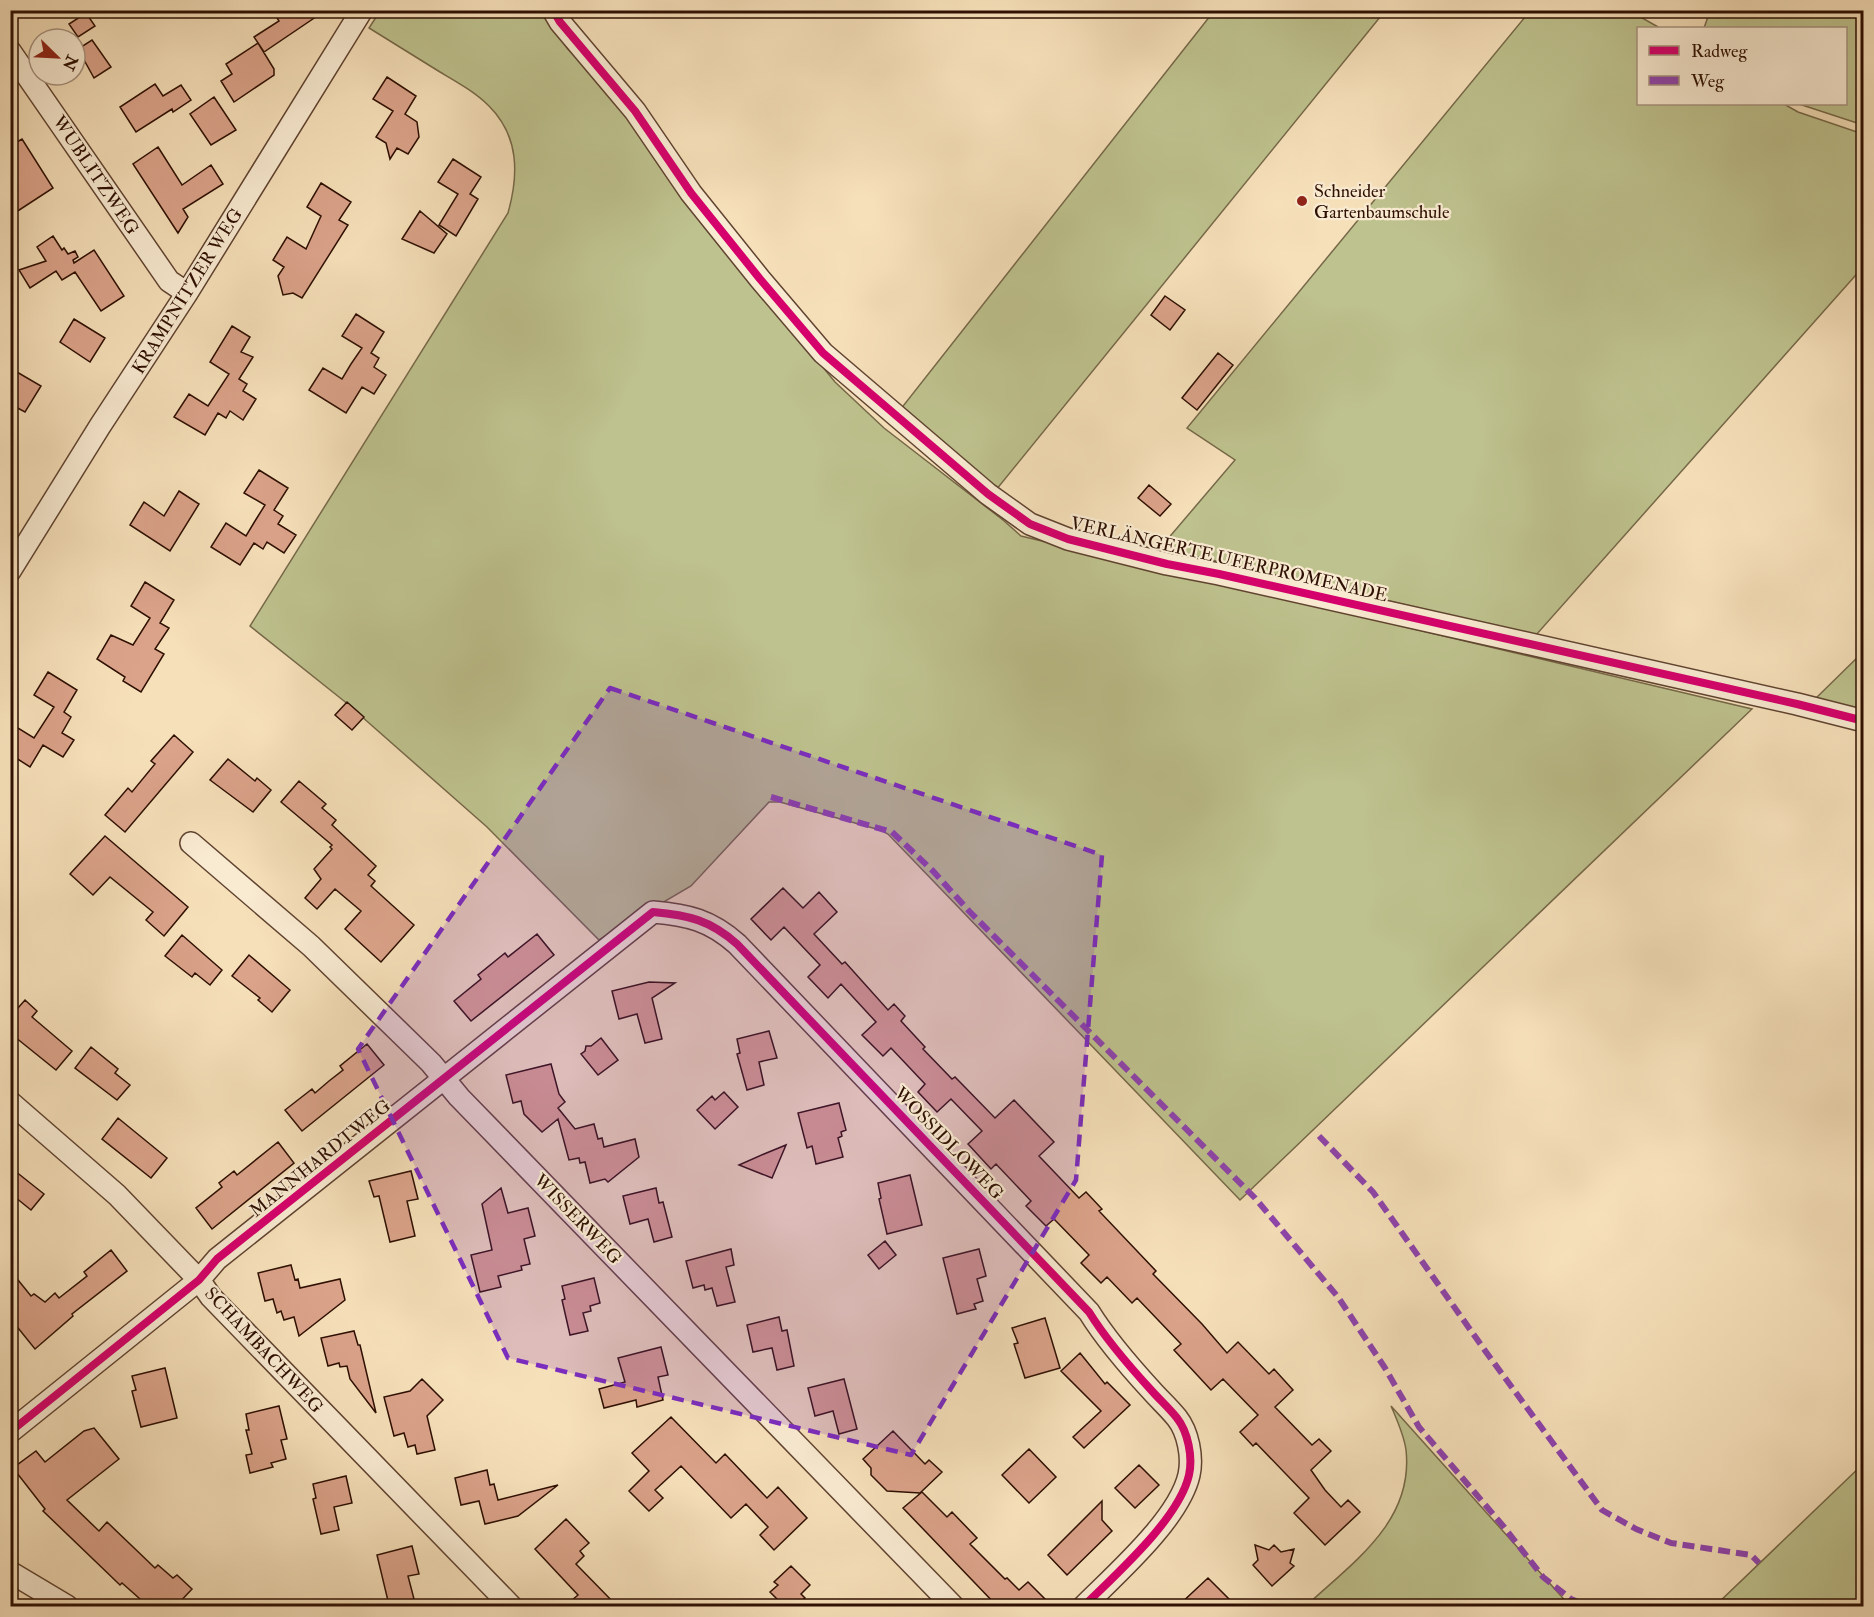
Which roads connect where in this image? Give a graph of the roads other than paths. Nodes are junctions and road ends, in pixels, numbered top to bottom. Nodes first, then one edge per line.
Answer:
1 (362, 10) edge
2 (553, 10) edge
3 (10, 51) edge
4 (187, 293) junction
5 (10, 571) edge
6 (1863, 721) edge
7 (191, 843) dead end
8 (653, 912) joint
9 (443, 1078) junction
10 (10, 1102) edge
11 (199, 1280) junction
12 (10, 1432) edge
13 (10, 1572) edge
14 (67, 1606) edge
15 (511, 1606) edge
16 (953, 1606) edge
17 (1084, 1606) edge

1 - 4 street, KRAMPNITZER WEG
2 - 6 street, VERLÄNGERTE UFERPROMENADE
3 - 4 street, WUBLITZWEG
4 - 5 street, KRAMPNITZER WEG
7 - 9 street, WISSERWEG
8 - 9 street, MANNHARDTWEG
8 - 17 street, WOSSIDLOWEG
9 - 11 street, MANNHARDTWEG
9 - 16 street, WISSERWEG
10 - 11 street, SCHAMBACHWEG
11 - 12 street, MANNHARDTWEG
11 - 15 street, SCHAMBACHWEG
13 - 14 street

